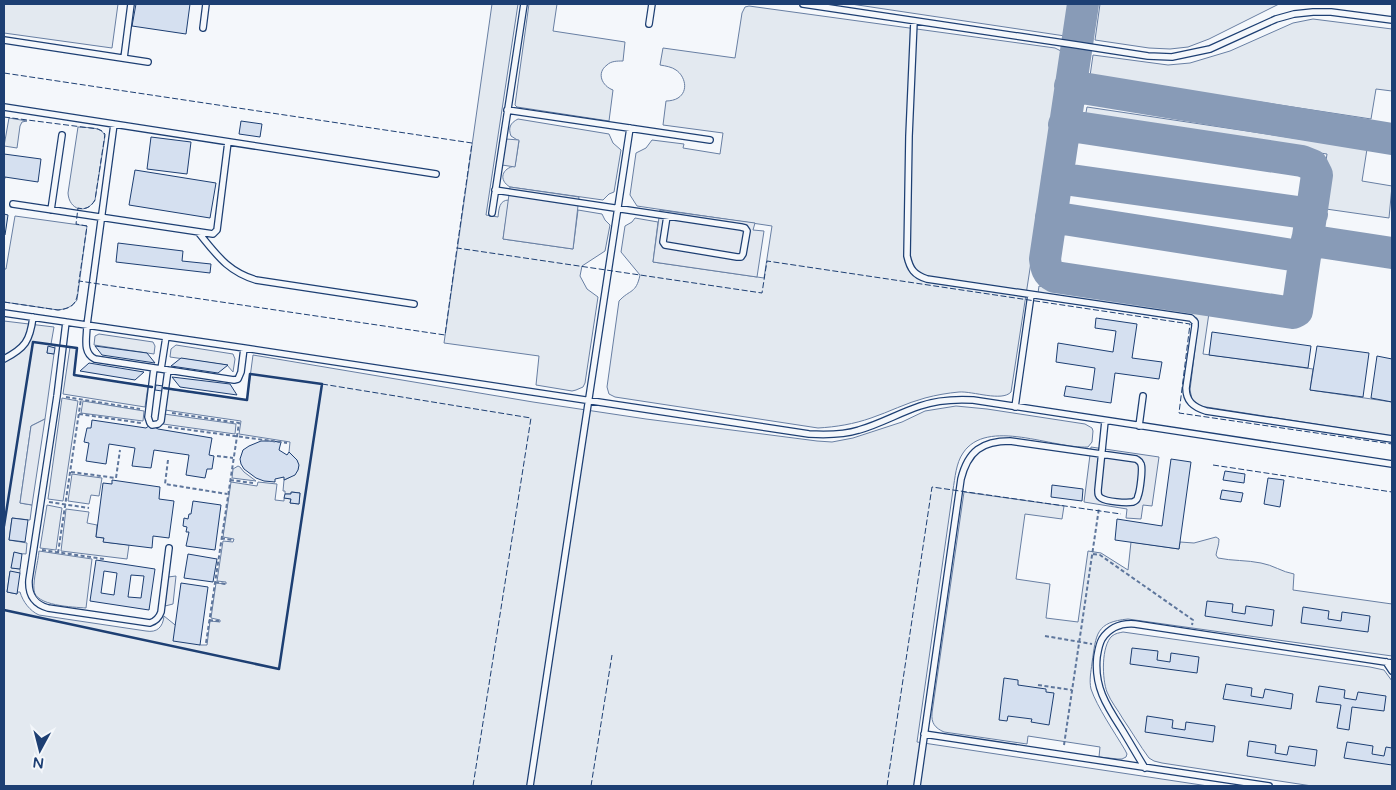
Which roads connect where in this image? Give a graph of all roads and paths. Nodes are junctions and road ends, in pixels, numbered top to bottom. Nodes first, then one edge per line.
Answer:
1 (132, 4) edge
2 (206, 4) edge
3 (524, 4) edge
4 (652, 4) edge
5 (803, 4) edge
6 (1392, 20) edge
7 (914, 21) junction
8 (649, 24) dead end
9 (203, 28) dead end
10 (4, 40) edge
11 (124, 58) junction
12 (148, 62) dead end
13 (4, 107) edge
14 (508, 110) junction
15 (114, 124) junction
16 (630, 128) junction
17 (62, 135) dead end
18 (710, 140) dead end
19 (228, 142) junction
20 (436, 174) dead end
21 (495, 190) junction
22 (13, 204) dead end
23 (618, 209) junction
24 (51, 210) junction
25 (492, 213) dead end
26 (667, 216) junction
27 (101, 217) junction
28 (198, 232) junction
29 (1032, 295) junction
30 (414, 304) dead end
31 (4, 313) edge
32 (33, 317) junction
33 (66, 322) junction
34 (87, 325) junction
35 (166, 337) junction
36 (244, 348) junction
37 (4, 359) edge
38 (154, 368) junction
39 (165, 370) junction
40 (57, 396) junction
41 (1143, 396) dead end
42 (81, 399) junction
43 (589, 401) junction
44 (1016, 407) junction
45 (149, 410) junction
46 (162, 412) junction
47 (79, 414) junction
48 (1105, 421) junction
49 (154, 425) junction
50 (1139, 426) junction
51 (237, 436) junction
52 (1392, 440) edge
53 (287, 443) dead end
54 (120, 450) dead end
55 (1102, 454) junction
56 (217, 456) dead end
57 (233, 458) junction
58 (168, 460) dead end
59 (1392, 464) edge
60 (70, 472) junction
61 (230, 480) junction
62 (253, 483) dead end
63 (228, 495) junction
64 (1101, 498) junction
65 (40, 501) junction
66 (65, 505) junction
67 (89, 508) dead end
68 (221, 538) junction
69 (232, 540) dead end
70 (169, 548) dead end
71 (33, 549) junction
72 (58, 552) junction
73 (1093, 554) junction
74 (104, 559) dead end
75 (215, 582) junction
76 (225, 584) dead end
77 (209, 620) junction
78 (219, 621) dead end
79 (1191, 632) junction
80 (1045, 636) dead end
81 (1080, 642) junction
82 (206, 644) dead end
83 (1099, 645) junction
84 (1389, 663) edge
85 (1392, 671) edge
86 (1038, 685) dead end
87 (1072, 690) junction
88 (924, 734) junction
89 (1062, 755) junction
90 (1145, 768) junction
91 (530, 786) edge
92 (917, 786) edge
93 (1269, 786) edge

1 - 11 lane
2 - 9 lane
3 - 14 lane
4 - 8 lane
5 - 7 lane
6 - 7 lane
7 - 29 lane
10 - 11 lane
11 - 12 lane
13 - 15 lane
14 - 16 lane
14 - 21 lane
15 - 19 lane
15 - 27 lane
16 - 18 lane
16 - 23 lane
17 - 24 lane
19 - 20 lane
19 - 28 lane
21 - 23 lane
21 - 25 lane
22 - 24 lane
23 - 26 lane
23 - 43 lane
24 - 27 lane
26 - 26 lane
27 - 28 lane
27 - 34 lane
28 - 30 lane
29 - 44 lane
29 - 52 lane
31 - 32 lane
32 - 33 lane
32 - 37 lane
33 - 34 lane
33 - 40 lane
34 - 35 lane
34 - 38 lane
35 - 36 lane
35 - 39 lane
36 - 39 lane
36 - 43 lane
38 - 39 lane
38 - 45 lane
39 - 46 lane
40 - 42 path
40 - 65 lane
41 - 50 lane
42 - 45 path
42 - 47 path
43 - 44 lane
43 - 91 lane
44 - 48 lane
45 - 49 lane
46 - 49 lane
46 - 51 path
47 - 49 path
47 - 60 path
48 - 50 lane
48 - 55 lane
49 - 51 path
50 - 59 lane
51 - 53 path
51 - 57 path
54 - 60 path
55 - 64 lane
55 - 64 lane
55 - 88 lane
56 - 57 path
57 - 61 path
58 - 63 path
60 - 66 path
61 - 62 path
61 - 63 path
63 - 68 path
64 - 73 path
65 - 66 path
65 - 71 lane
66 - 67 path
66 - 72 path
68 - 69 path
68 - 75 path
70 - 71 lane
71 - 72 path
72 - 74 path
73 - 79 path
73 - 81 path
75 - 76 path
75 - 77 path
77 - 78 path
77 - 82 path
79 - 83 lane
79 - 84 lane
80 - 81 path
81 - 83 path
81 - 87 path
83 - 90 lane
84 - 85 lane
86 - 87 path
87 - 89 path
88 - 89 lane
88 - 92 lane
89 - 90 lane
90 - 93 lane

